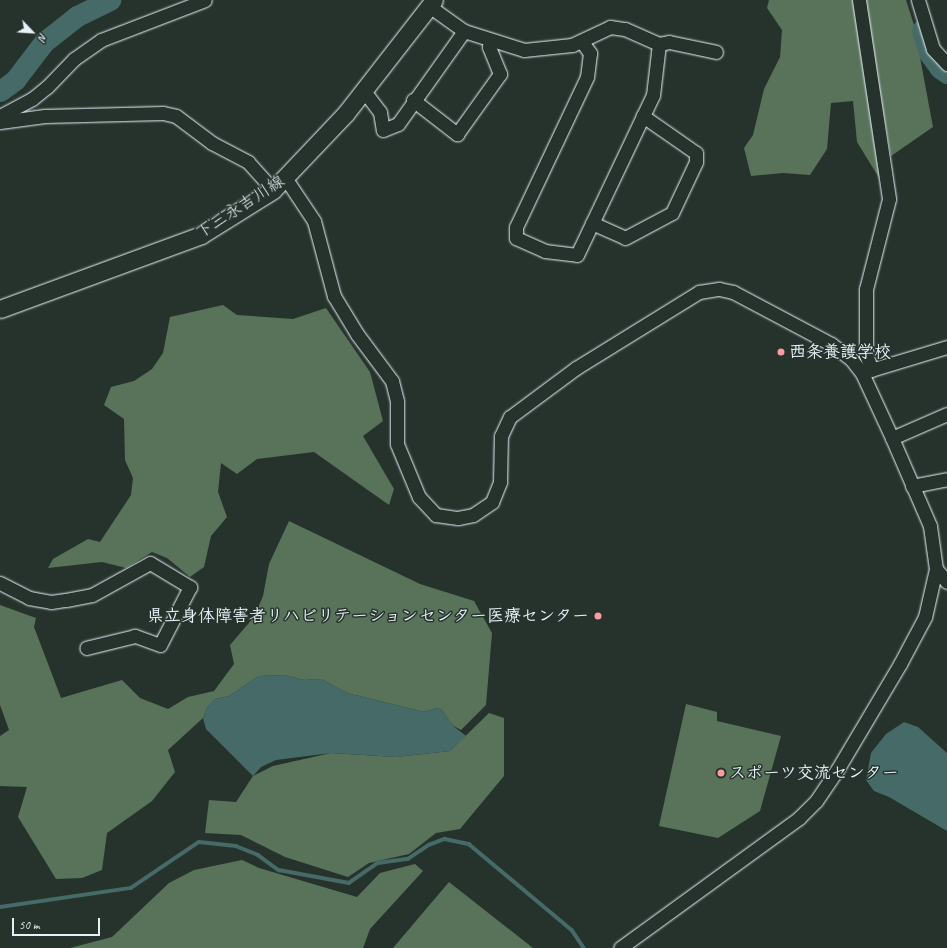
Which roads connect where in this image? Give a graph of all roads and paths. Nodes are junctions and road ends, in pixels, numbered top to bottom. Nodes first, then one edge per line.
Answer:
1 (205, 0) edge
2 (859, 0) edge
3 (918, 0) edge
4 (431, 3) edge
5 (464, 31) junction
6 (490, 40) junction
7 (582, 42) junction
8 (659, 44) junction
9 (716, 52) dead end
10 (947, 64) edge
11 (364, 91) junction
12 (413, 100) junction
13 (0, 116) edge
14 (643, 116) junction
15 (0, 122) edge
16 (279, 184) junction
17 (592, 223) junction
18 (0, 309) edge
19 (947, 347) edge
20 (864, 370) junction
21 (947, 414) edge
22 (892, 438) junction
23 (947, 479) edge
24 (912, 486) junction
25 (936, 569) junction
26 (947, 582) edge
27 (0, 583) edge
28 (86, 648) dead end
29 (620, 948) edge

1 - 13 street
2 - 20 street
3 - 10 street
4 - 5 street
4 - 11 main road, 下三永吉川線
5 - 6 street
5 - 12 street
6 - 7 street
6 - 12 street
7 - 8 street
7 - 17 street
8 - 9 street
8 - 14 street
11 - 12 street
11 - 16 main road, 下三永吉川線
14 - 17 street
14 - 17 street
15 - 16 street
16 - 18 main road, 下三永吉川線
16 - 20 street
19 - 20 street
20 - 22 street
21 - 22 street
22 - 24 street
23 - 24 street
24 - 25 street
25 - 26 street
25 - 29 street
27 - 28 street

